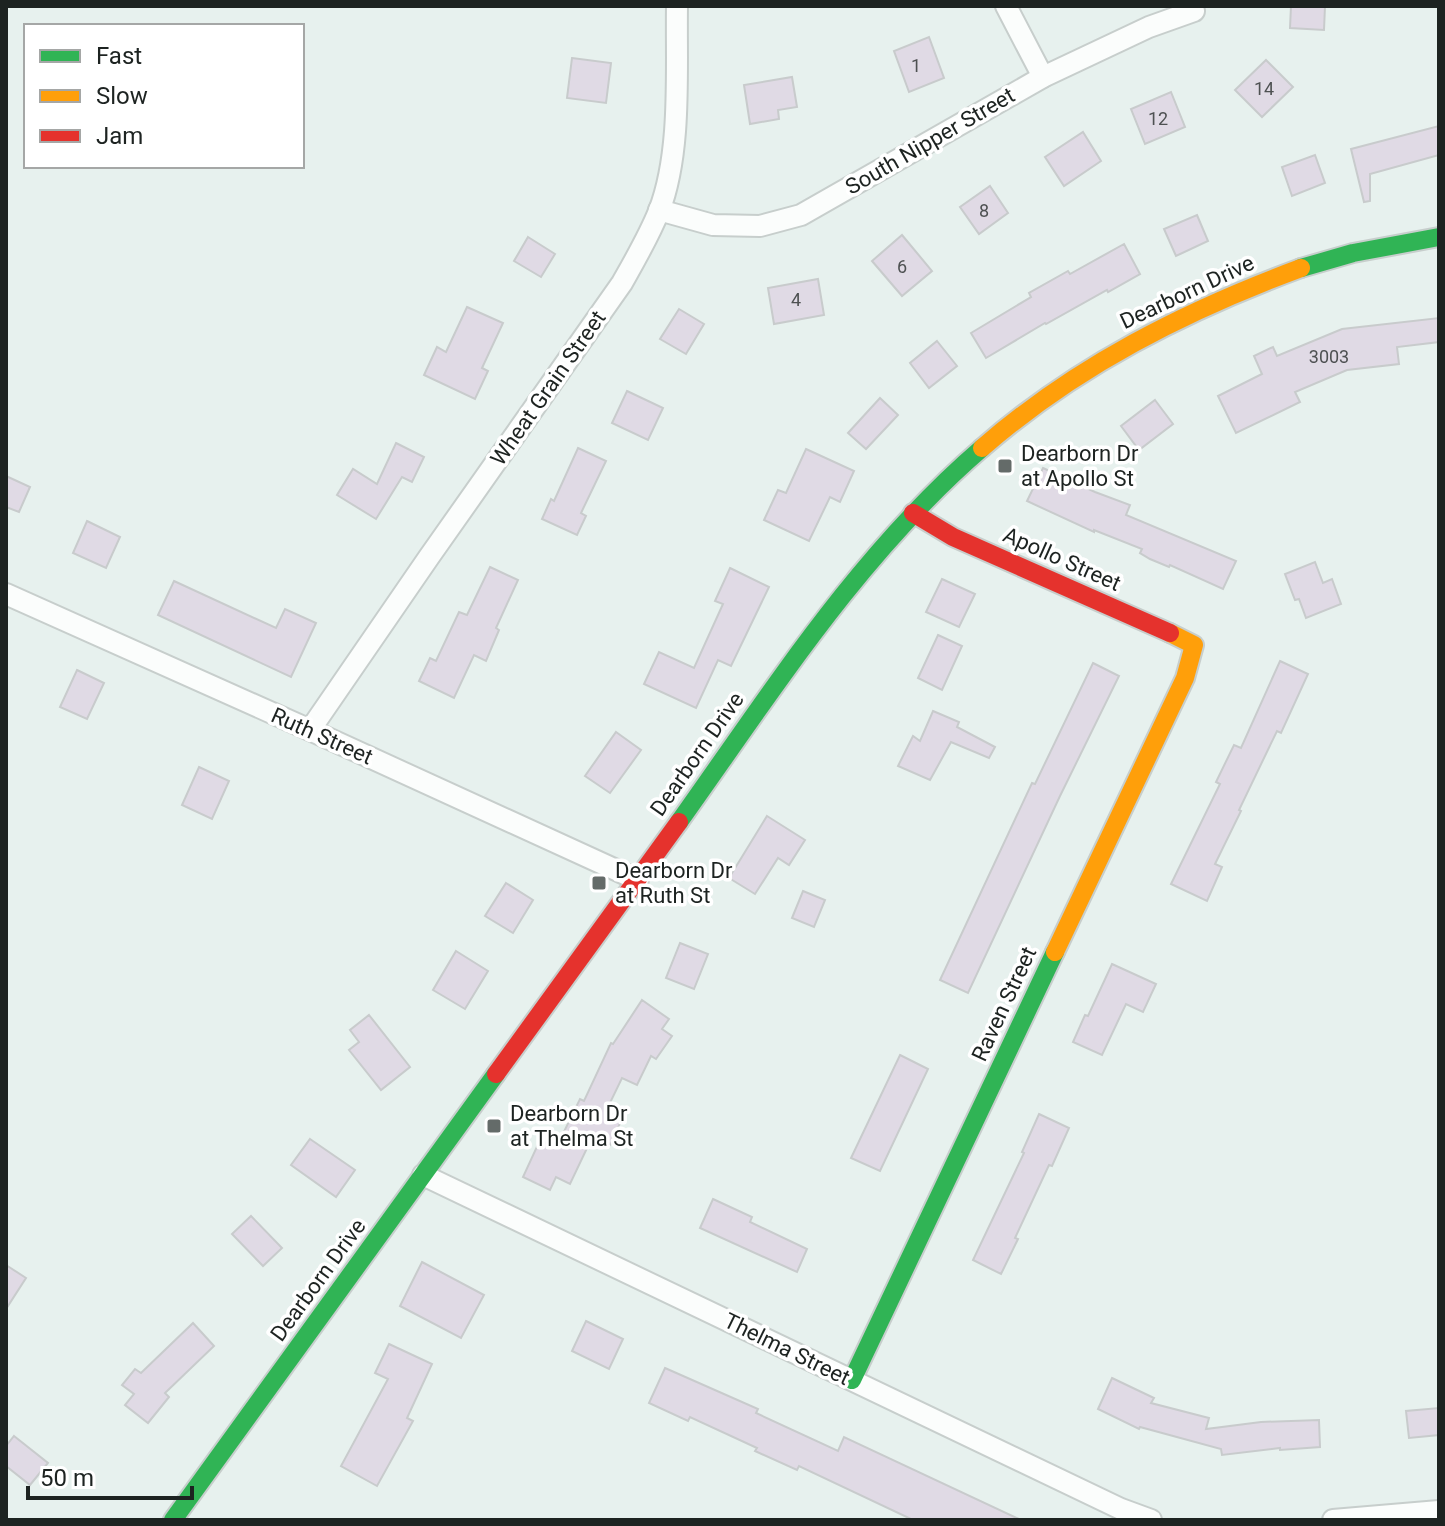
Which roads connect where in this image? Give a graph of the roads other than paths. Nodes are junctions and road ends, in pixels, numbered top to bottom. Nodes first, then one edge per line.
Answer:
1 (677, 6) edge
2 (1006, 6) edge
3 (1194, 11) dead end
4 (1043, 77) junction
5 (659, 210) junction
6 (1439, 237) edge
7 (913, 513) junction
8 (6, 594) edge
9 (1194, 645) joint
10 (310, 730) junction
11 (638, 880) junction
12 (423, 1175) junction
13 (852, 1380) junction
14 (1439, 1511) edge
15 (173, 1520) edge
16 (1151, 1520) edge
17 (1333, 1520) edge

1 - 5 street, Wheat Grain Street
2 - 4 street
3 - 4 street, South Nipper Street
4 - 5 street, South Nipper Street
5 - 10 street, Wheat Grain Street
6 - 7 street, Dearborn Drive
7 - 9 street, Apollo Street
7 - 11 street, Dearborn Drive
8 - 10 street, Ruth Street
9 - 13 street, Raven Street
10 - 11 street, Ruth Street
11 - 12 street, Dearborn Drive
12 - 13 street, Thelma Street
12 - 15 street, Dearborn Drive
13 - 16 street, Thelma Street
14 - 17 street

